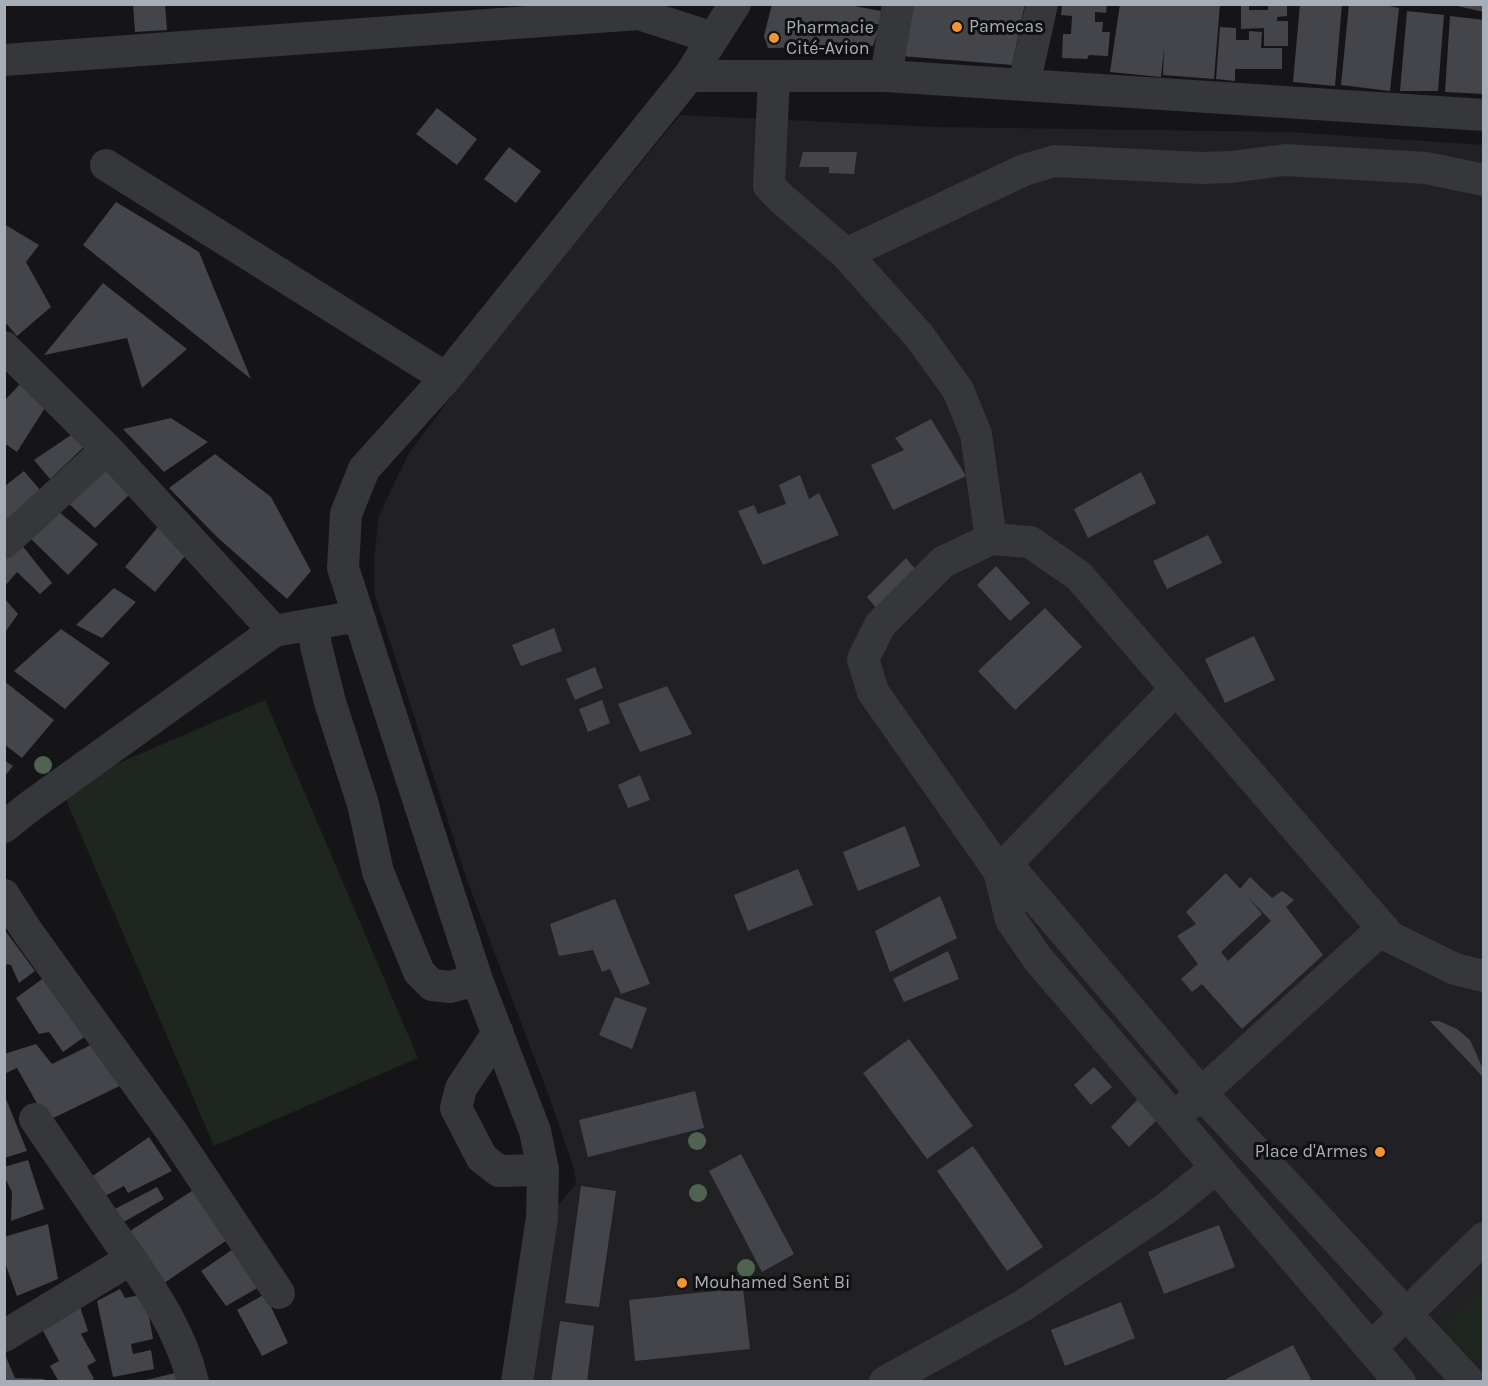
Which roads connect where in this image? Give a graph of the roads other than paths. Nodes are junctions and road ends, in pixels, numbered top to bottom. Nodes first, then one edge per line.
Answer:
1 (735, 4) edge
2 (898, 4) edge
3 (1042, 4) edge
4 (637, 9) edge
5 (713, 38) junction
6 (4, 60) edge
7 (688, 76) junction
8 (774, 76) junction
9 (886, 76) junction
10 (1024, 85) junction
11 (1484, 115) edge
12 (106, 165) dead end
13 (1484, 180) edge
14 (846, 254) junction
15 (10, 365) edge
16 (446, 378) junction
17 (107, 449) junction
18 (991, 539) junction
19 (4, 543) edge
20 (358, 616) junction
21 (313, 624) junction
22 (274, 631) junction
23 (1176, 689) junction
24 (4, 827) edge
25 (1003, 867) junction
26 (4, 895) edge
27 (1383, 928) junction
28 (1484, 976) edge
29 (477, 980) junction
30 (498, 1033) junction
31 (1201, 1093) junction
32 (1174, 1118) junction
33 (35, 1119) dead end
34 (1216, 1168) junction
35 (543, 1170) junction
36 (1484, 1238) edge
37 (131, 1259) junction
38 (279, 1293) dead end
39 (1406, 1314) junction
40 (4, 1336) edge
41 (1371, 1348) junction
42 (193, 1382) edge
43 (517, 1382) edge
44 (885, 1382) edge
45 (1400, 1382) edge
46 (1469, 1382) edge

1 - 5 street
2 - 9 street
3 - 10 street
4 - 5 street
4 - 6 street
5 - 7 street
7 - 8 street
7 - 16 street
8 - 9 street
8 - 14 street
9 - 10 street
10 - 11 street
12 - 16 street
13 - 14 street
14 - 18 street
15 - 17 street
16 - 20 street
17 - 19 street
17 - 22 street
18 - 23 street
18 - 25 street
20 - 21 street
20 - 29 street
21 - 22 street
21 - 29 street
22 - 24 street
23 - 25 street
23 - 27 street
25 - 31 street
25 - 32 street
26 - 38 street
27 - 28 street
27 - 31 street
29 - 30 street
30 - 35 street
30 - 35 street
31 - 32 street
31 - 39 street
32 - 34 street
33 - 37 street
34 - 41 street
34 - 44 street
35 - 43 street
36 - 39 street
37 - 40 street
37 - 42 street
39 - 41 street
39 - 46 street
41 - 45 street

